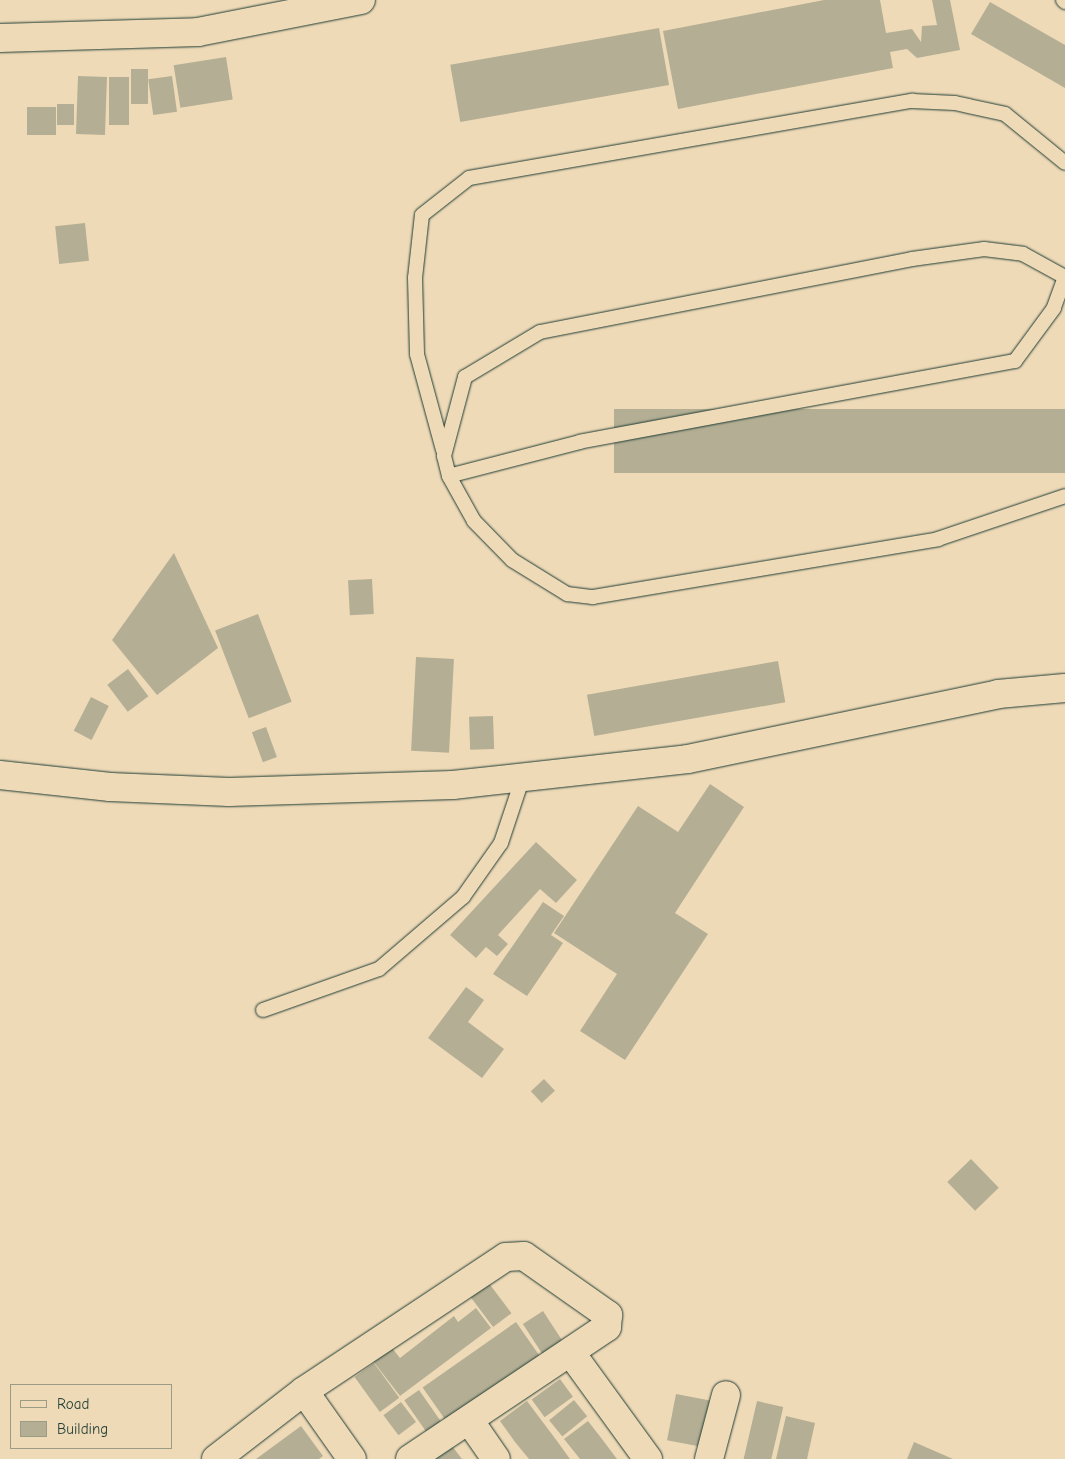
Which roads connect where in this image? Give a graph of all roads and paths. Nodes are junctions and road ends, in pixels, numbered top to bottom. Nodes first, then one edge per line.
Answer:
1 (360, 0) edge
2 (0, 38) edge
3 (1065, 163) edge
4 (1065, 277) edge
5 (444, 456) junction
6 (449, 476) junction
7 (1065, 496) edge
8 (1065, 688) edge
9 (0, 775) edge
10 (522, 780) junction
11 (263, 1010) dead end
12 (571, 1353) junction
13 (304, 1392) junction
14 (726, 1395) dead end
15 (469, 1420) junction
16 (216, 1459) edge
17 (352, 1459) edge
18 (410, 1459) edge
19 (496, 1459) edge
20 (648, 1459) edge
21 (709, 1459) edge

1 - 2 street
3 - 5 lane
4 - 5 lane
4 - 6 lane
5 - 6 lane
6 - 7 lane
8 - 10 street
9 - 10 street
10 - 11 lane
12 - 13 street
12 - 15 street
12 - 20 street
13 - 16 street
13 - 17 street
14 - 21 street
15 - 18 street
15 - 19 street

